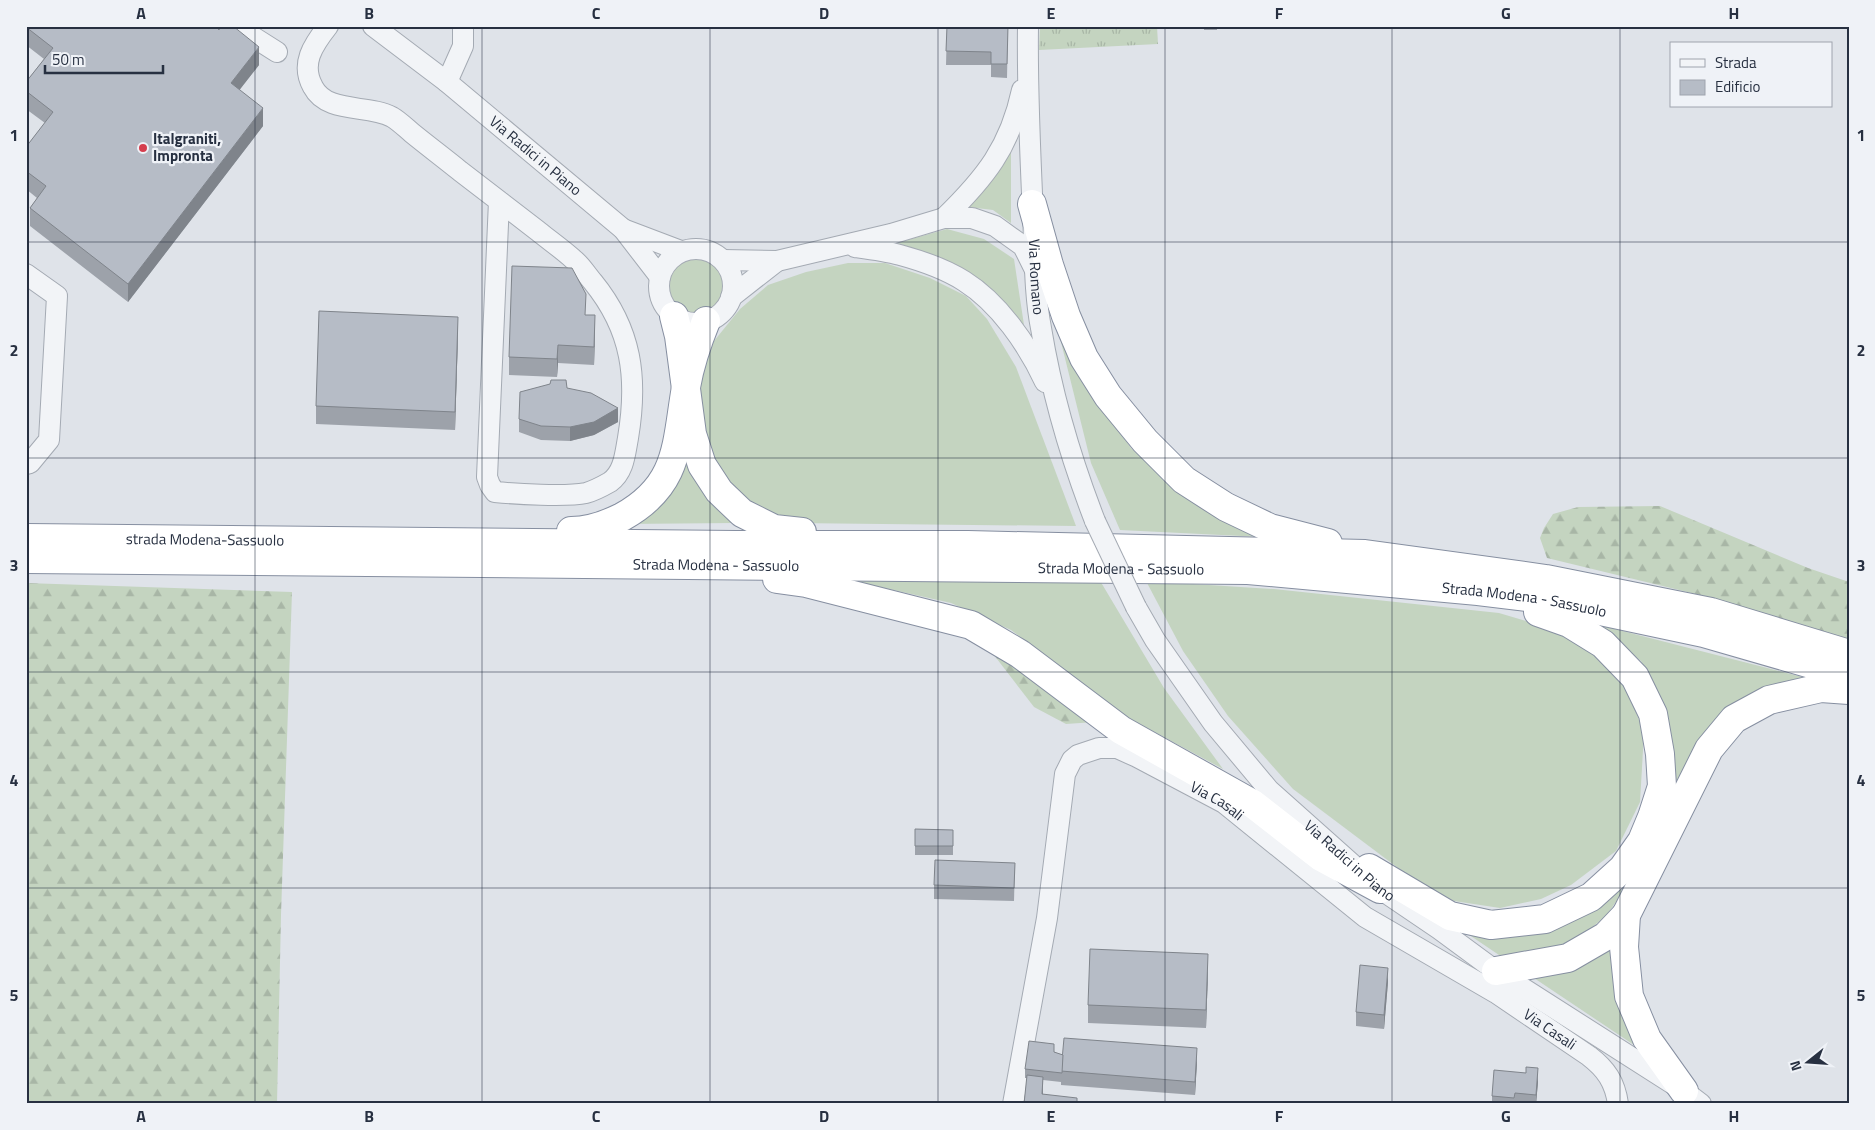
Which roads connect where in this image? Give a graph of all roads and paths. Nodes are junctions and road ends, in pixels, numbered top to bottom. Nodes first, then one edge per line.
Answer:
1 (236, 26) edge
2 (328, 26) edge
3 (373, 26) edge
4 (463, 26) edge
5 (1028, 26) edge
6 (277, 52) dead end
7 (1028, 64) junction
8 (447, 82) junction
9 (499, 201) junction
10 (1032, 204) junction
11 (944, 218) junction
12 (623, 229) junction
13 (848, 246) junction
14 (682, 251) junction
15 (723, 260) junction
16 (777, 261) junction
17 (1036, 272) junction
18 (26, 274) edge
19 (660, 277) junction
20 (731, 298) junction
21 (674, 316) junction
22 (706, 321) junction
23 (686, 388) junction
24 (1058, 410) junction
25 (26, 464) edge
26 (1095, 521) joint
27 (26, 538) edge
28 (968, 545) junction
29 (391, 548) junction
30 (1365, 554) junction
31 (26, 559) edge
32 (664, 563) junction
33 (1478, 591) junction
34 (1849, 654) edge
35 (1849, 675) edge
36 (1849, 690) edge
37 (1331, 845) junction
38 (1380, 890) junction
39 (1626, 915) junction
40 (1496, 971) junction
41 (1689, 1100) edge
42 (1013, 1104) edge
43 (1618, 1104) edge

1 - 6 street
2 - 9 street
3 - 8 street, Via Radici in Piano
4 - 8 street
5 - 7 street, Via Romano
7 - 10 street, Via Romano
7 - 11 street
8 - 12 street, Via Radici in Piano
9 - 9 street
10 - 17 street, Via Romano
10 - 30 highway
11 - 13 street
11 - 17 street
12 - 14 street, Via Radici in Piano
12 - 19 street, Via Radici in Piano
13 - 16 street
13 - 24 street
14 - 15 street
14 - 19 street
15 - 16 street
15 - 20 street
16 - 20 street
17 - 24 street, Via Romano
18 - 25 street
19 - 21 street
20 - 22 street
21 - 22 street
21 - 23 highway
22 - 23 highway
23 - 28 highway
23 - 29 highway
24 - 26 street, Via Romano
26 - 37 street, Via Radici in Piano, bridge
27 - 29 highway, strada Modena-Sassuolo
28 - 29 highway, Strada Modena - Sassuolo
28 - 30 highway, Strada Modena - Sassuolo
29 - 31 highway, strada Modena-Sassuolo
29 - 32 highway, Strada Modena - Sassuolo
30 - 34 highway, Strada Modena - Sassuolo
32 - 33 highway, Strada Modena - Sassuolo
32 - 38 highway
33 - 35 highway, Strada Modena - Sassuolo
33 - 37 highway
36 - 39 highway
37 - 38 street, Via Radici in Piano
38 - 40 street, Via Radici in Piano
39 - 40 highway
39 - 41 highway
40 - 41 street, Via Radici in Piano
42 - 43 street, Via Casali

